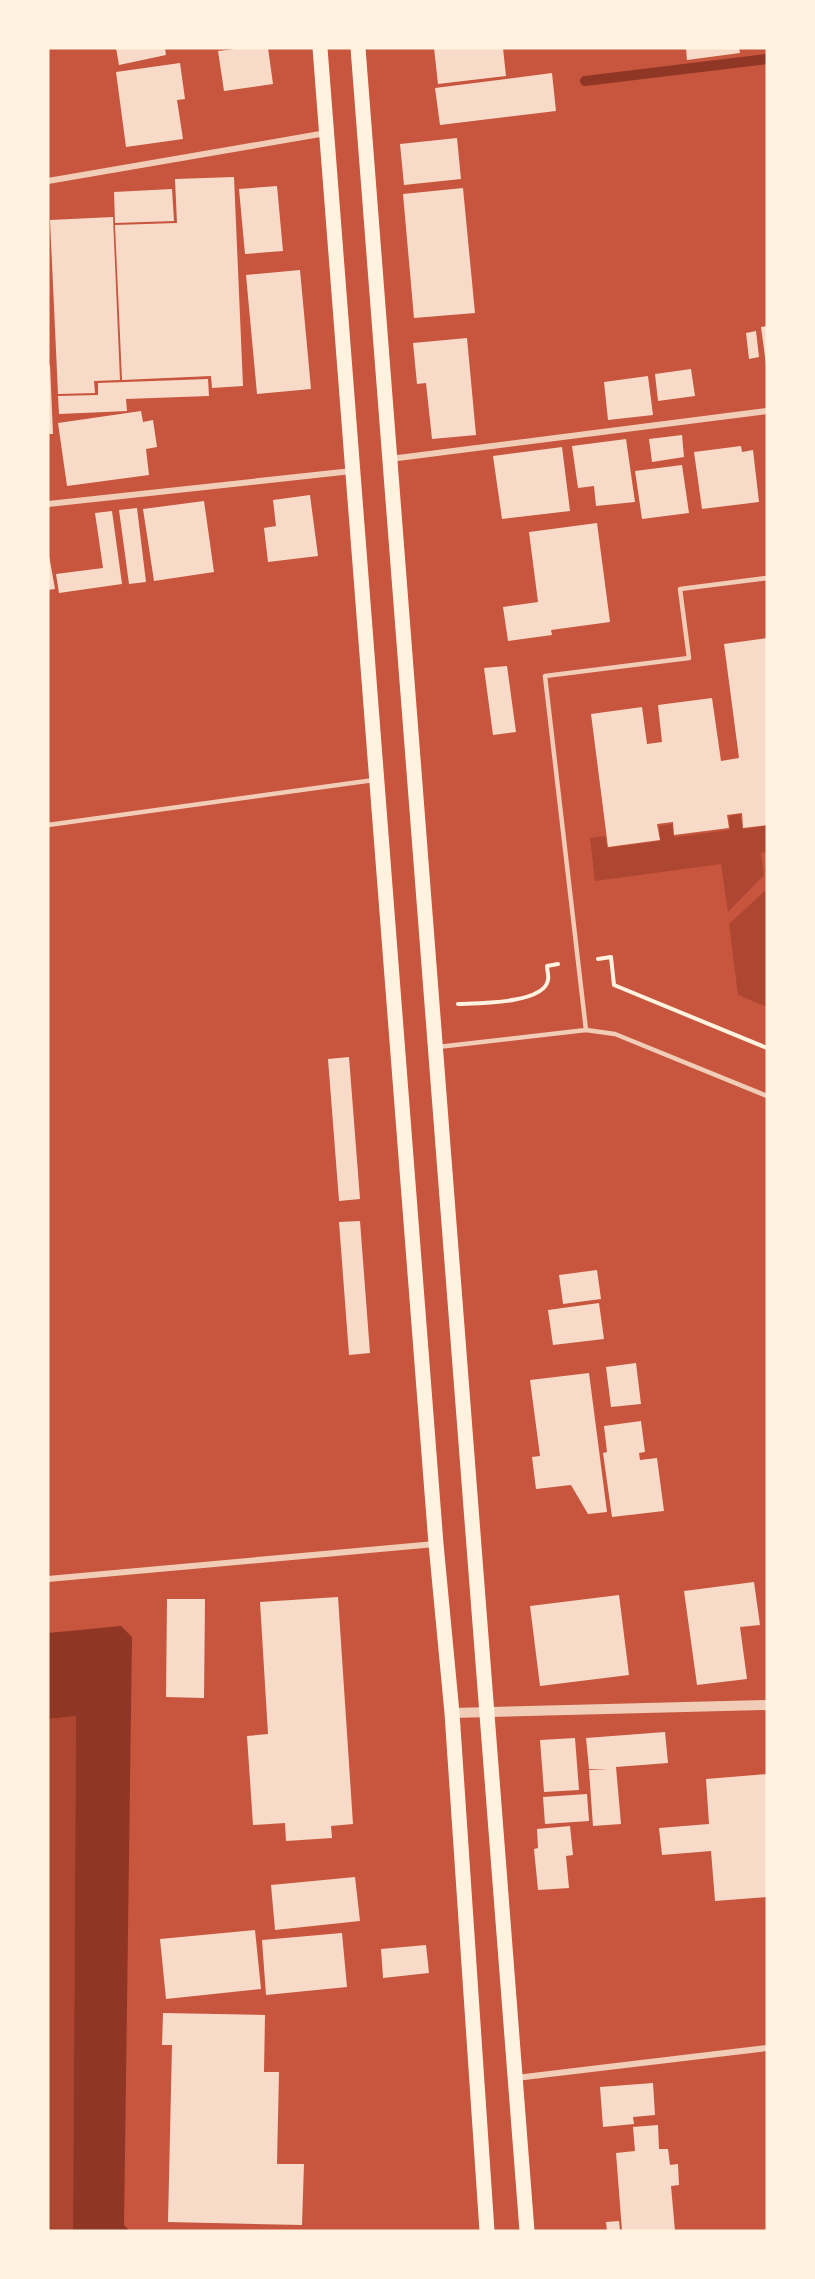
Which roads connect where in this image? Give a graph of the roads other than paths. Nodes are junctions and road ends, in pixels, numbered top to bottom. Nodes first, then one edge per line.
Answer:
1 (320, 48) edge
2 (358, 48) edge
3 (327, 133) junction
4 (48, 180) edge
5 (767, 411) edge
6 (390, 459) junction
7 (353, 471) junction
8 (48, 504) edge
9 (767, 578) edge
10 (377, 779) junction
11 (48, 825) edge
12 (586, 1030) junction
13 (436, 1047) junction
14 (767, 1096) edge
15 (436, 1544) junction
16 (48, 1579) edge
17 (767, 1705) edge
18 (488, 1712) junction
19 (452, 1713) junction
20 (767, 2048) edge
21 (516, 2078) junction
22 (487, 2231) edge
23 (527, 2231) edge

1 - 3 main road
2 - 6 main road
3 - 4 street
3 - 7 main road
5 - 6 street
6 - 13 main road
7 - 8 street
7 - 10 main road
9 - 12 lane
10 - 11 lane
10 - 15 main road
12 - 13 lane
12 - 14 lane
13 - 18 main road
15 - 16 street
15 - 19 main road
17 - 18 street
18 - 19 street
18 - 21 main road
19 - 22 main road
20 - 21 street
21 - 23 main road

